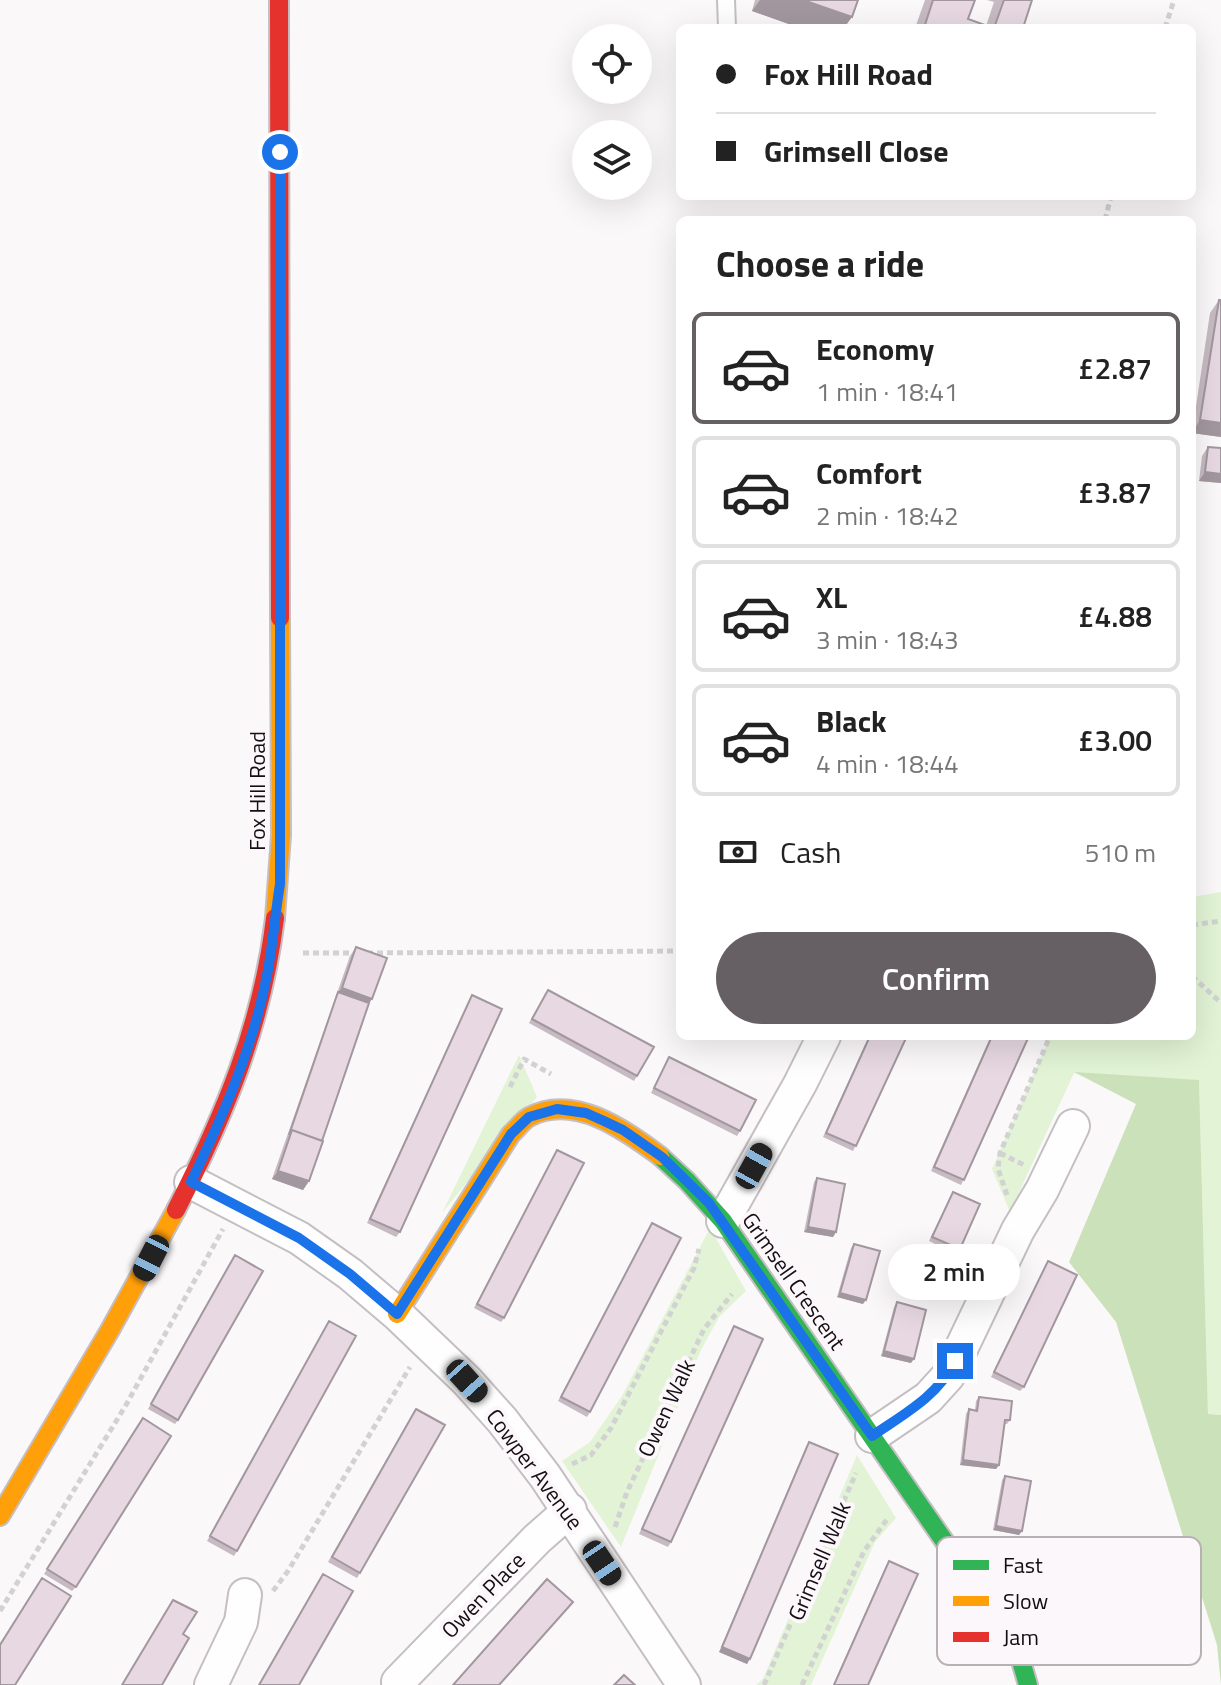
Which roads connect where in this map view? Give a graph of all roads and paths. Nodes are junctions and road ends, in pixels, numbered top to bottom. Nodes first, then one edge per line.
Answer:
1 (279, 0) edge
2 (726, 0) edge
3 (1174, 0) edge
4 (727, 24) edge
5 (1166, 24) edge
6 (1221, 921) edge
7 (1196, 924) edge
8 (676, 951) edge
9 (270, 953) junction
10 (1196, 980) edge
11 (1221, 1003) edge
12 (821, 1040) edge
13 (1048, 1040) edge
14 (1073, 1126) dead end
15 (191, 1182) junction
16 (236, 1204) junction
17 (716, 1212) junction
18 (1018, 1230) junction
19 (763, 1277) junction
20 (397, 1314) junction
21 (426, 1340) junction
22 (872, 1436) junction
23 (545, 1476) junction
24 (911, 1494) junction
25 (570, 1510) junction
26 (0, 1516) edge
27 (941, 1537) edge
28 (602, 1563) junction
29 (245, 1595) joint
30 (0, 1611) edge
31 (1022, 1665) edge
32 (398, 1682) dead end
33 (211, 1685) edge
34 (684, 1685) edge
35 (764, 1685) edge
36 (802, 1685) edge
37 (1028, 1685) edge

1 - 9 street, Fox Hill Road
2 - 4 lane
3 - 5 path
6 - 7 path
8 - 9 path
9 - 15 street, Fox Hill Road
10 - 11 path
12 - 17 street
13 - 18 path
14 - 18 street
15 - 16 street, Cowper Avenue
15 - 26 street, Fox Hill Road
16 - 20 street, Cowper Avenue
16 - 30 path
17 - 19 street, Grimsell Crescent
17 - 20 street, Grimsell Crescent
17 - 23 path, Owen Walk
18 - 22 street
19 - 22 street, Grimsell Crescent
19 - 28 path, Owen Walk
20 - 21 street, Cowper Avenue
21 - 23 street, Cowper Avenue
21 - 29 path
22 - 24 street, Grimsell Crescent
22 - 35 path, Grimsell Walk
23 - 25 street, Cowper Avenue
24 - 27 street, Grimsell Crescent
24 - 36 path, Grimsell Walk
25 - 28 street, Cowper Avenue
25 - 32 street, Owen Place
28 - 34 street, Cowper Avenue
29 - 33 street
31 - 37 street, Grimsell Crescent

